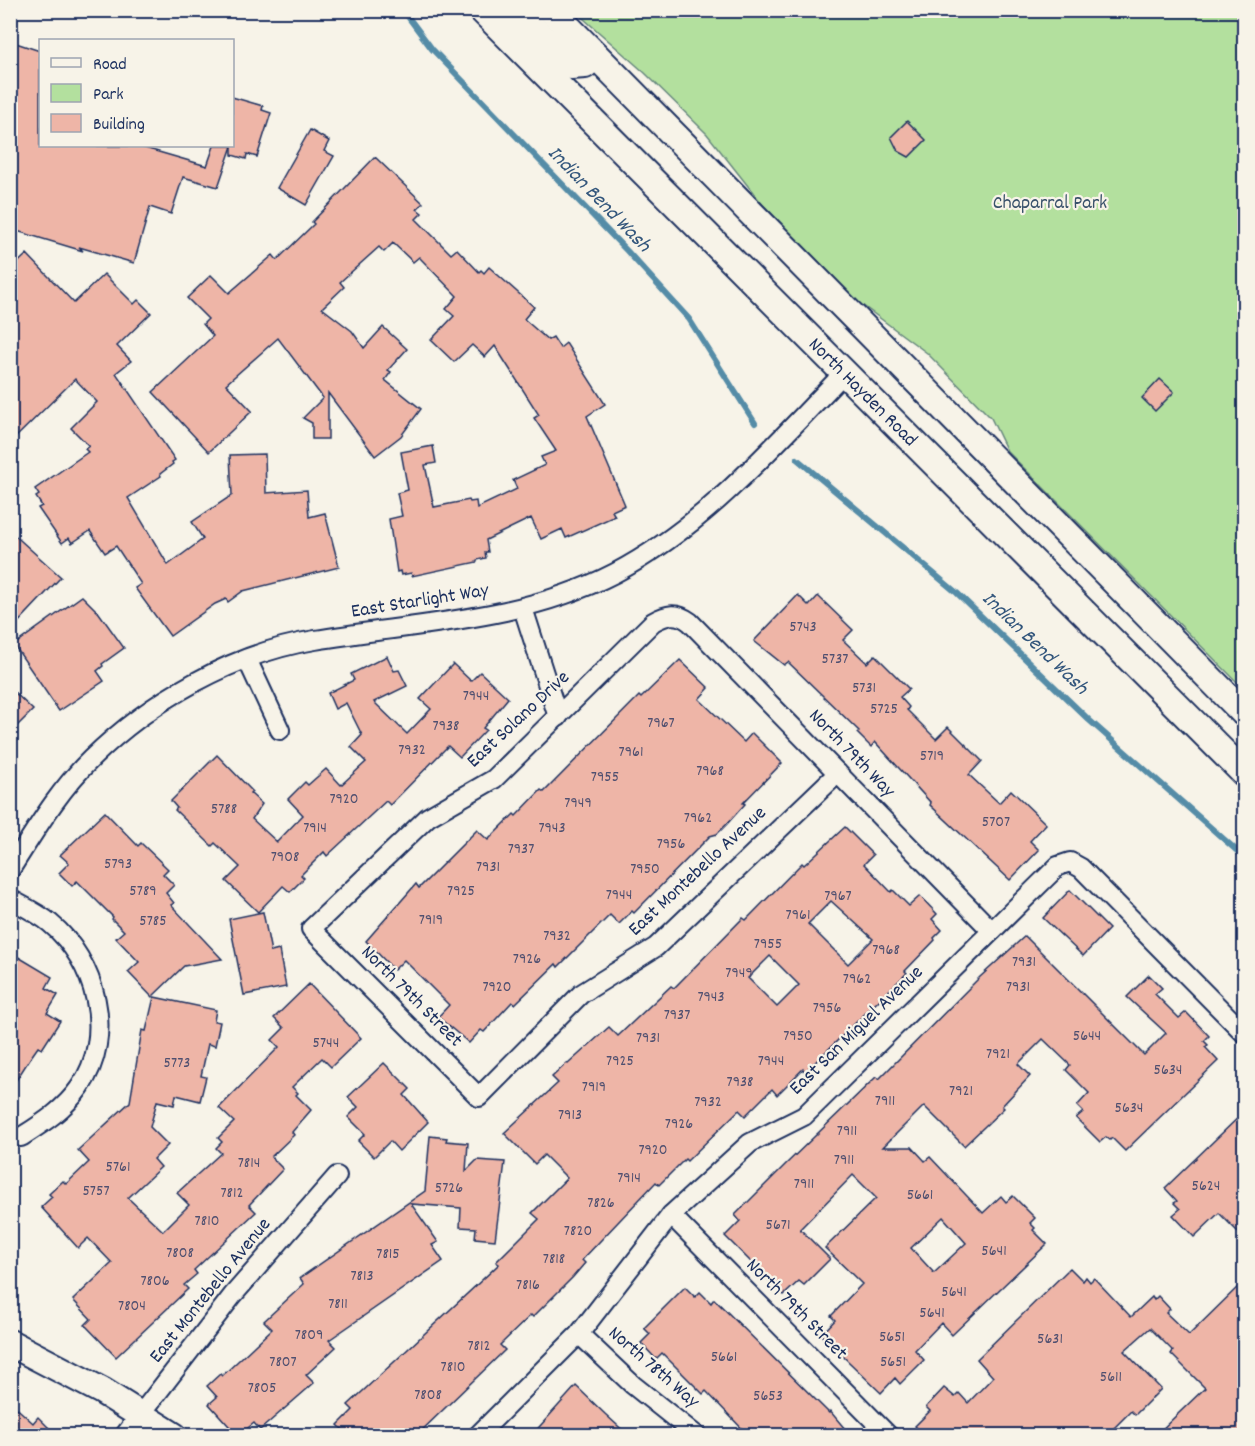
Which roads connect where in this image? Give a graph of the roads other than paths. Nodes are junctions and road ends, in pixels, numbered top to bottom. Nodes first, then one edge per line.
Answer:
1 (482, 10) edge
2 (515, 10) edge
3 (551, 10) edge
4 (595, 55) junction
5 (843, 374) junction
6 (523, 608) junction
7 (673, 615) joint
8 (247, 659) junction
9 (1245, 713) edge
10 (558, 717) junction
11 (280, 730) dead end
12 (838, 772) junction
13 (1245, 773) edge
14 (10, 870) edge
15 (10, 899) edge
16 (311, 929) joint
17 (992, 931) junction
18 (1245, 1033) edge
19 (479, 1097) joint
20 (21, 1137) dead end
21 (337, 1176) dead end
22 (671, 1215) junction
23 (579, 1334) junction
24 (10, 1343) edge
25 (141, 1414) junction
26 (124, 1436) edge
27 (174, 1436) edge
28 (477, 1436) edge
29 (697, 1436) edge
30 (889, 1436) edge

1 - 5 main road, North Hayden Road
2 - 4 main road
3 - 4 main road
4 - 9 main road
5 - 6 street, East Starlight Way
5 - 13 main road, North Hayden Road
6 - 8 street, East Starlight Way
6 - 10 street
7 - 10 street, East Solano Drive
7 - 12 street, North 79th Way
8 - 11 street
8 - 14 street, East Starlight Way
10 - 16 street, East Solano Drive
12 - 17 street, North 79th Way
12 - 19 street, East Montebello Avenue
15 - 20 street
16 - 19 street, North 79th Street
17 - 18 street, East San Miguel Avenue
17 - 22 street, East San Miguel Avenue
21 - 25 street, East Montebello Avenue
22 - 23 street, East San Miguel Avenue
22 - 30 street, North 79th Street
23 - 28 street, East San Miguel Avenue
23 - 29 street, North 78th Way
24 - 25 main road
25 - 26 street, East Montebello Avenue
25 - 27 main road

